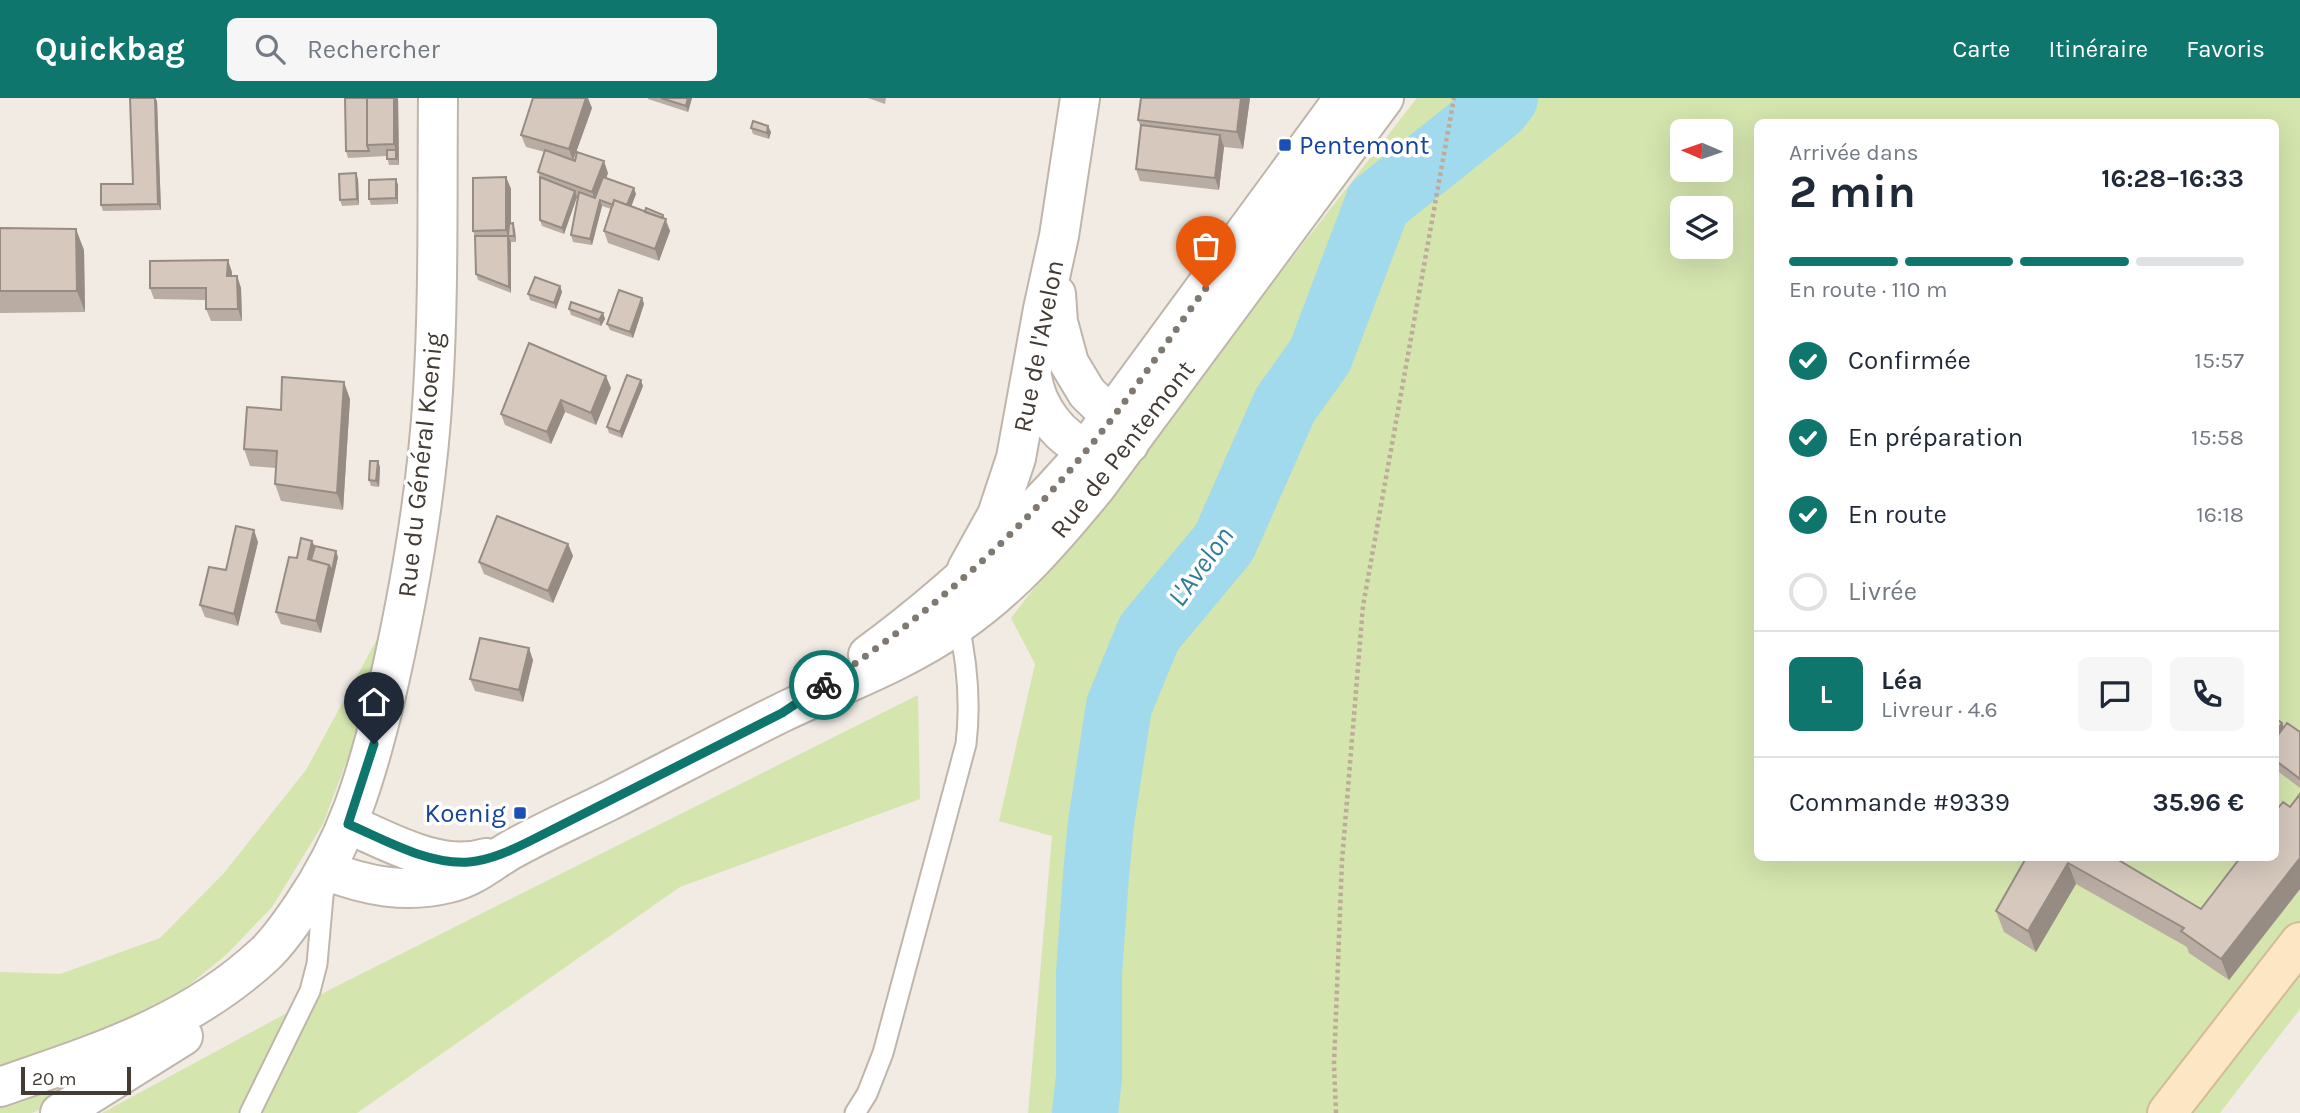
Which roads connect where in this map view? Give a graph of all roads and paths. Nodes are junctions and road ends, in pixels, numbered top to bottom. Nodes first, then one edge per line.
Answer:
1 (438, 98) edge
2 (1080, 98) edge
3 (1343, 98) edge
4 (1384, 98) edge
5 (1454, 98) edge
6 (1059, 236) junction
7 (1032, 376) junction
8 (1120, 430) junction
9 (1089, 449) junction
10 (956, 598) junction
11 (348, 824) junction
12 (509, 851) junction
13 (325, 870) junction
14 (2300, 942) edge
15 (266, 953) junction
16 (0, 1087) edge
17 (60, 1113) edge
18 (250, 1113) edge
19 (855, 1113) edge
20 (1336, 1113) edge
21 (2167, 1113) edge

1 - 11 street, Rue du Général Koenig
2 - 6 street, Rue de l'Avelon
3 - 8 street, Rue de Pentemont
4 - 8 street, Rue de Pentemont
5 - 20 path
6 - 7 street, Rue de l'Avelon
6 - 8 street
7 - 9 street
7 - 10 street, Rue de l'Avelon
8 - 9 street, Rue de Pentemont
8 - 10 street, Rue de Pentemont
9 - 10 street, Rue de Pentemont
10 - 12 street, Rue de Pentemont
10 - 19 lane
11 - 12 street, Rue de Pentemont
11 - 13 street
12 - 13 street, Rue de Pentemont
13 - 15 street
13 - 18 lane
14 - 21 main road
15 - 16 street
15 - 17 street

